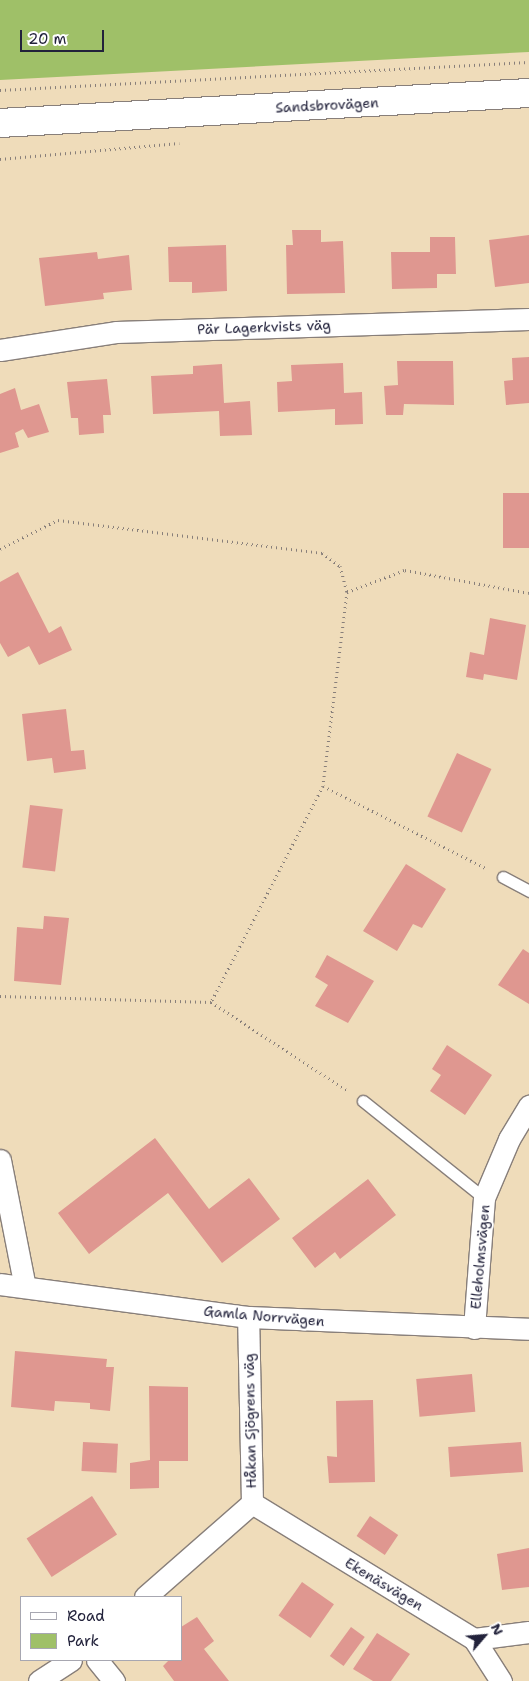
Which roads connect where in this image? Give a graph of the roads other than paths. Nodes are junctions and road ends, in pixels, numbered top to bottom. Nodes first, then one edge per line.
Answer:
1 (529, 93) edge
2 (125, 117) junction
3 (0, 123) edge
4 (0, 132) edge
5 (529, 319) edge
6 (0, 350) edge
7 (503, 877) road end
8 (529, 891) edge
9 (363, 1101) road end
10 (529, 1106) edge
11 (0, 1160) edge
12 (484, 1198) junction
13 (0, 1284) edge
14 (25, 1287) junction
15 (248, 1317) junction
16 (474, 1328) junction
17 (529, 1328) edge
18 (252, 1503) junction
19 (146, 1596) edge
20 (529, 1632) edge
21 (474, 1639) junction
22 (69, 1661) edge
23 (98, 1661) edge
24 (39, 1681) edge
25 (114, 1681) edge
26 (501, 1681) edge

1 - 2 main road, Sandsbrovägen
2 - 3 main road, Sandsbrovägen
2 - 4 main road, Sandsbrovägen
5 - 6 street, Pär Lagerkvists väg
7 - 8 lane
9 - 12 lane
10 - 12 street, Elleholmsvägen
11 - 14 street
12 - 16 street, Elleholmsvägen
13 - 14 street, Gamla Norrvägen
14 - 15 street, Gamla Norrvägen
15 - 16 street, Gamla Norrvägen
15 - 18 street, Håkan Sjögrens väg
16 - 17 street, Gamla Norrvägen
18 - 19 street, Håkan Sjögrens väg
18 - 21 street, Ekenäsvägen
20 - 21 street
21 - 26 street, Ekenäsvägen
22 - 24 street
23 - 25 street

